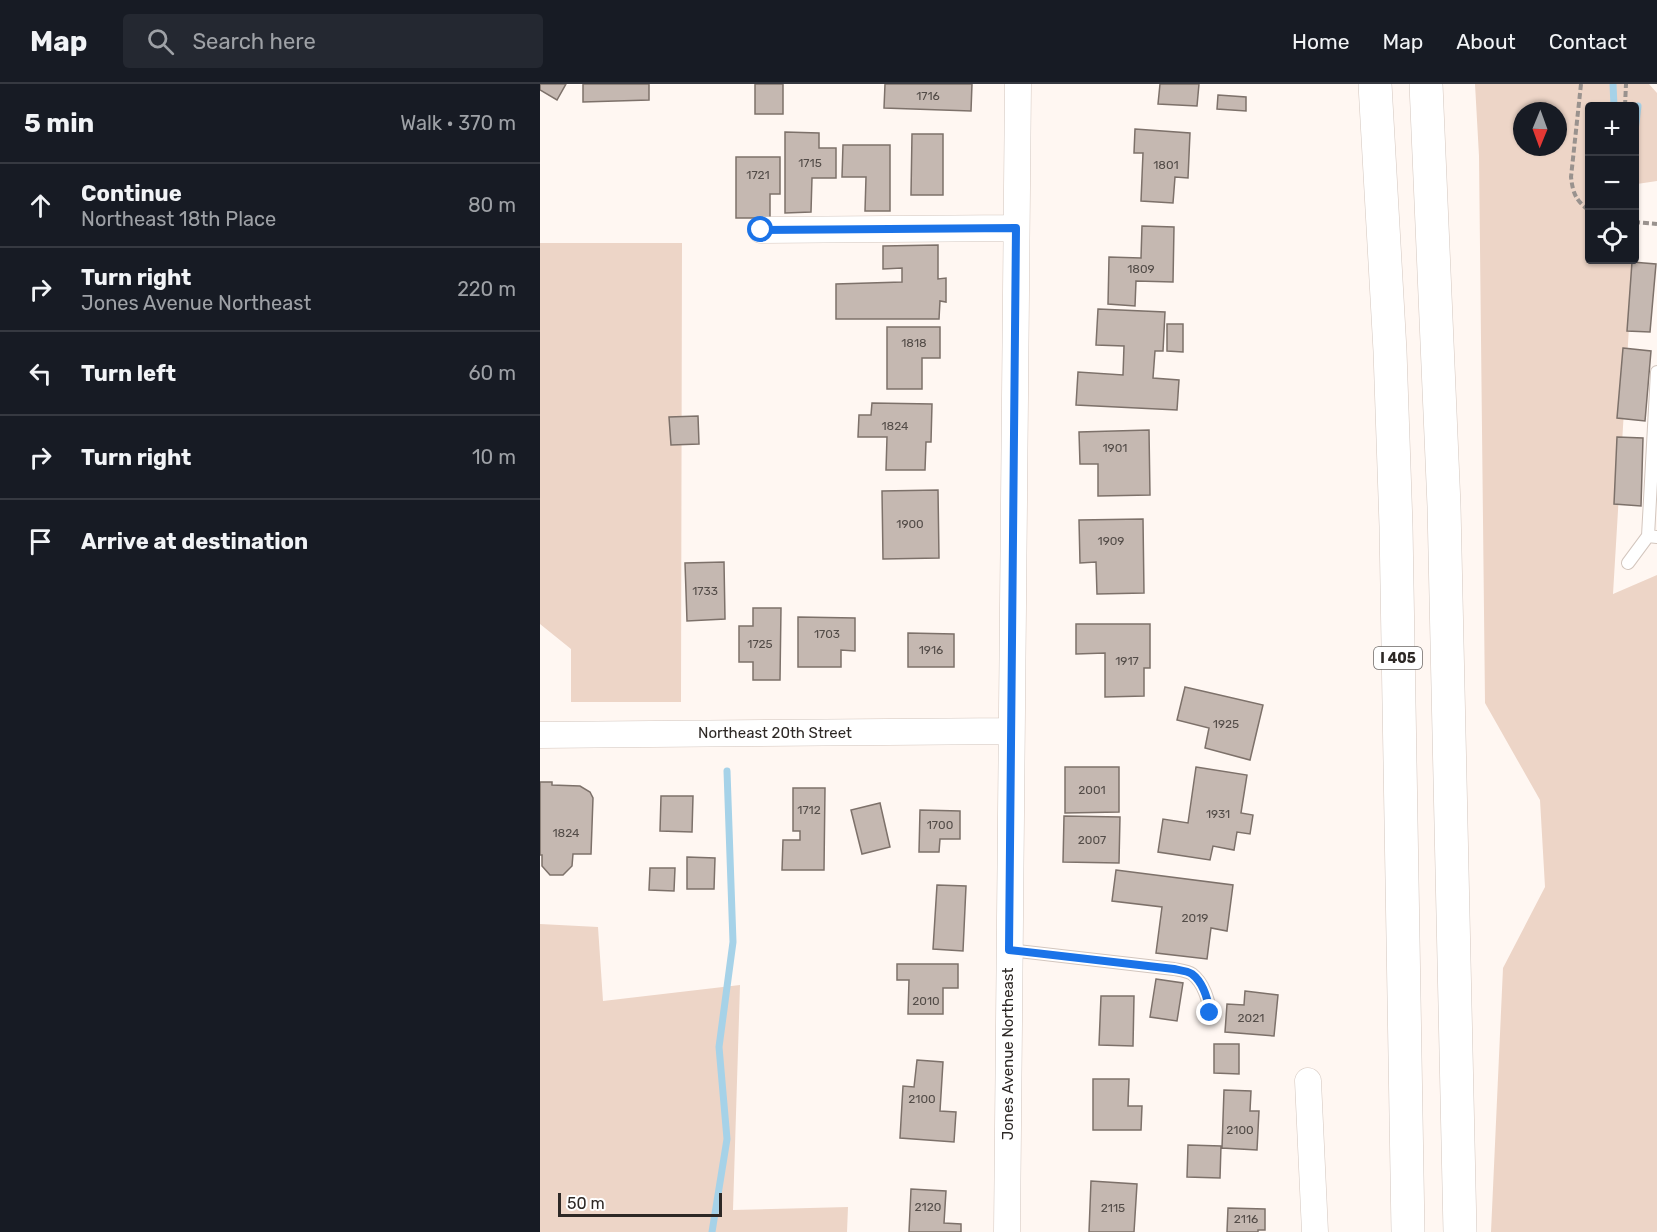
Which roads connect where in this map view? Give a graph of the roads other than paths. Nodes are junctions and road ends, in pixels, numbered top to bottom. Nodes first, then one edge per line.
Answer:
1 (1018, 84) edge
2 (1375, 84) edge
3 (1426, 84) edge
4 (1016, 228) junction
5 (761, 230) dead end
6 (1657, 372) edge
7 (1652, 536) edge
8 (1629, 563) dead end
9 (1011, 731) junction
10 (540, 735) edge
11 (1009, 950) junction
12 (1210, 1013) dead end
13 (1308, 1081) dead end
14 (1007, 1232) edge
15 (1315, 1232) edge
16 (1408, 1232) edge
17 (1460, 1232) edge

1 - 4 street, Jones Avenue Northeast
2 - 16 highway, I 405
3 - 17 highway
4 - 5 street
4 - 9 street, Jones Avenue Northeast
6 - 7 lane
7 - 8 lane
9 - 10 street, Northeast 20th Street
9 - 11 street, Jones Avenue Northeast
11 - 12 lane
11 - 14 street, Jones Avenue Northeast
13 - 15 street

